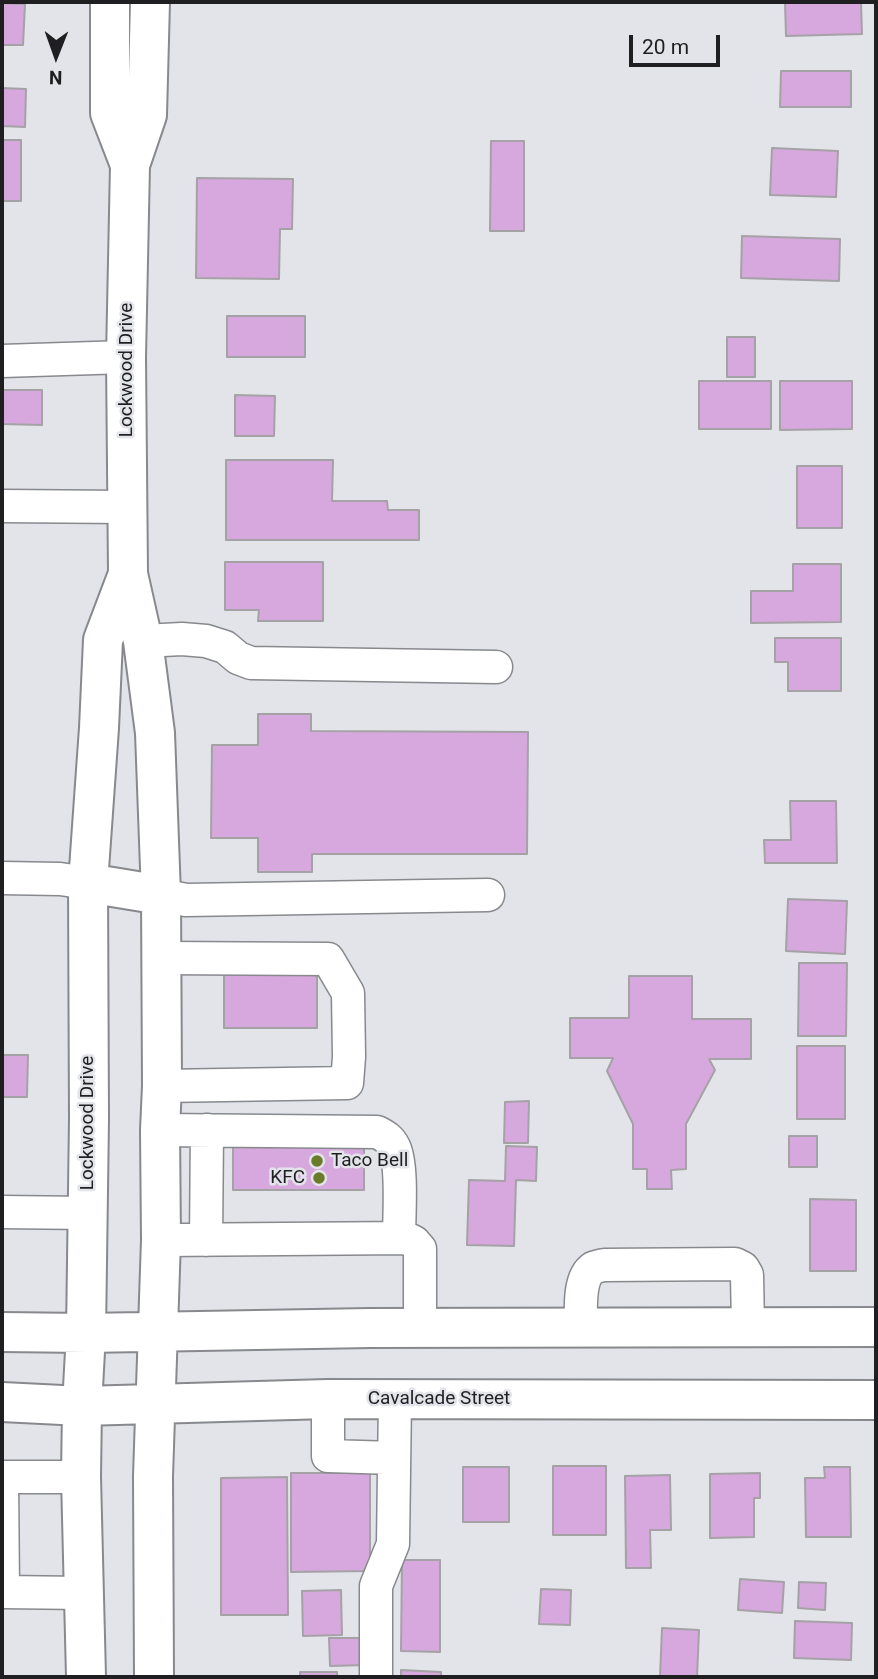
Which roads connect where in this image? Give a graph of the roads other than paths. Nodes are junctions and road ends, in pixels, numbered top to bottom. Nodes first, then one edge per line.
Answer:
1 (110, 2) edge
2 (150, 2) edge
3 (130, 165) junction
4 (126, 356) junction
5 (2, 361) edge
6 (2, 506) edge
7 (127, 507) junction
8 (128, 574) junction
9 (143, 641) junction
10 (495, 667) dead end
11 (2, 877) edge
12 (88, 883) junction
13 (162, 895) junction
14 (488, 895) dead end
15 (162, 958) junction
16 (162, 1086) junction
17 (160, 1130) junction
18 (207, 1130) junction
19 (2, 1212) edge
20 (88, 1213) junction
21 (399, 1238) junction
22 (161, 1240) junction
23 (206, 1240) junction
24 (748, 1327) junction
25 (876, 1327) edge
26 (420, 1328) junction
27 (581, 1328) junction
28 (2, 1332) edge
29 (86, 1332) junction
30 (157, 1332) junction
31 (328, 1399) junction
32 (395, 1399) junction
33 (876, 1400) edge
34 (2, 1402) edge
35 (154, 1405) junction
36 (82, 1406) junction
37 (394, 1458) junction
38 (2, 1476) edge
39 (81, 1477) junction
40 (2, 1498) edge
41 (2, 1533) edge
42 (2, 1582) edge
43 (84, 1593) junction
44 (86, 1677) edge
45 (154, 1677) edge
46 (376, 1677) edge

1 - 3 main road, Lockwood Drive
2 - 3 main road, Lockwood Drive
3 - 4 main road, Lockwood Drive
4 - 5 street
4 - 7 main road, Lockwood Drive
6 - 7 street
7 - 8 main road, Lockwood Drive
8 - 9 main road, Lockwood Drive
8 - 12 main road, Lockwood Drive
9 - 10 street
9 - 13 main road, Lockwood Drive
11 - 12 street
12 - 13 main road
12 - 20 main road, Lockwood Drive
13 - 14 street
13 - 15 main road, Lockwood Drive
15 - 16 main road, Lockwood Drive
15 - 16 street
16 - 17 main road, Lockwood Drive
17 - 18 street
17 - 22 main road, Lockwood Drive
18 - 21 street
18 - 23 street
19 - 20 street
20 - 29 main road, Lockwood Drive
21 - 23 street
21 - 26 street
22 - 23 street
22 - 30 main road, Lockwood Drive
24 - 25 main road
24 - 27 main road
24 - 27 street
26 - 27 main road
26 - 30 main road
28 - 29 main road
29 - 30 main road
29 - 36 main road, Lockwood Drive
30 - 35 main road, Lockwood Drive
31 - 32 main road, Cavalcade Street
31 - 35 main road, Cavalcade Street
31 - 37 street
32 - 33 main road, Cavalcade Street
32 - 37 street
34 - 36 main road, Cavalcade Street
35 - 36 main road, Cavalcade Street
35 - 45 main road, Lockwood Drive
36 - 39 main road, Lockwood Drive
37 - 46 street
38 - 39 street
38 - 40 street
39 - 43 main road, Lockwood Drive
40 - 41 street
41 - 42 street
42 - 43 street
43 - 44 main road, Lockwood Drive

